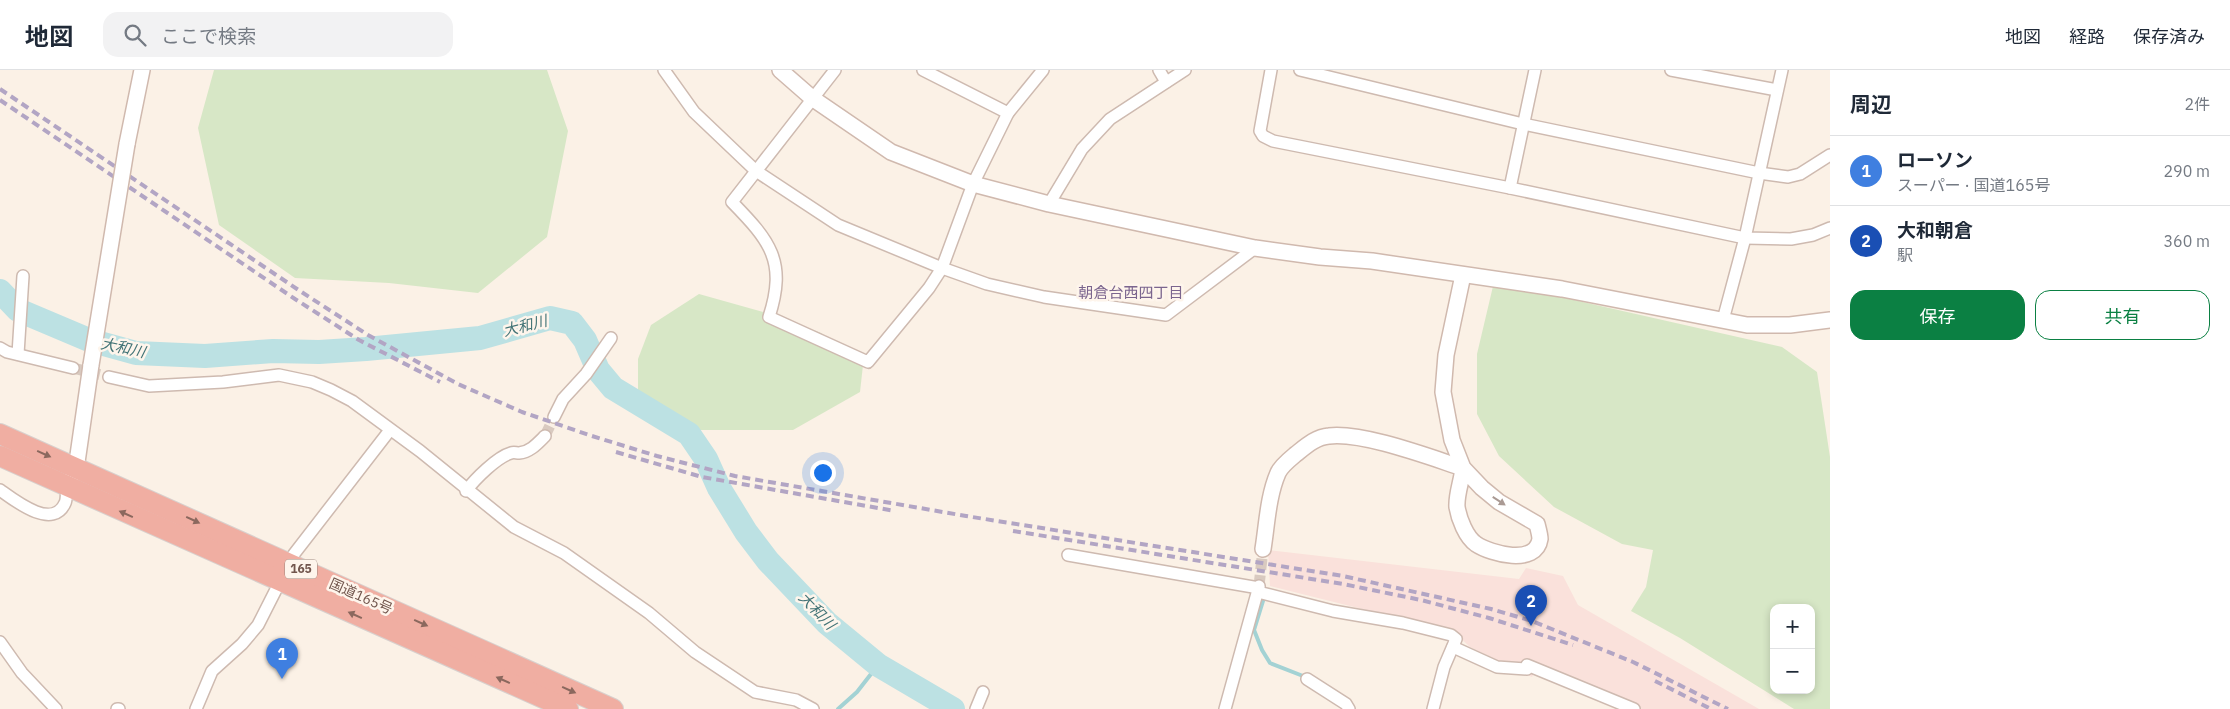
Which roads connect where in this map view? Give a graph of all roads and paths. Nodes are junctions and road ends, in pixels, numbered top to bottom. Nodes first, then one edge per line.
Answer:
1 (142, 70) edge
2 (664, 70) edge
3 (780, 70) edge
4 (835, 70) edge
5 (923, 70) edge
6 (1043, 70) edge
7 (1159, 70) edge
8 (1185, 70) edge
9 (1272, 70) edge
10 (1300, 70) edge
11 (1535, 70) edge
12 (1670, 70) edge
13 (1782, 70) edge
14 (938, 74) edge
15 (1166, 82) junction
16 (1777, 90) junction
17 (812, 98) junction
18 (1008, 113) junction
19 (1523, 124) junction
20 (1830, 155) edge
21 (756, 170) junction
22 (1759, 173) junction
23 (973, 184) junction
24 (1510, 188) junction
25 (1049, 204) junction
26 (1830, 228) edge
27 (1744, 238) junction
28 (1255, 248) junction
29 (942, 268) junction
30 (1463, 275) junction
31 (23, 276) dead end
32 (1723, 320) junction
33 (1830, 320) edge
34 (611, 338) dead end
35 (0, 348) edge
36 (18, 354) junction
37 (73, 368) tunnel mouth
38 (109, 377) tunnel mouth
39 (554, 417) tunnel mouth
40 (390, 430) junction
41 (0, 434) edge
42 (545, 436) tunnel mouth
43 (0, 456) edge
44 (1463, 468) junction
45 (76, 469) junction
46 (67, 488) junction
47 (0, 490) edge
48 (466, 490) junction
49 (1263, 549) tunnel mouth
50 (1068, 555) dead end
51 (288, 564) junction
52 (279, 582) junction
53 (1259, 589) junction
54 (0, 642) edge
55 (1454, 647) junction
56 (1306, 679) dead end
57 (983, 692) dead end
58 (567, 708) edge
59 (608, 708) edge
60 (56, 709) edge
61 (196, 709) edge
62 (813, 709) edge
63 (976, 709) edge
64 (1225, 709) edge
65 (1349, 709) edge
66 (1433, 709) edge
67 (1634, 709) edge

1 - 45 street, bridge
2 - 21 street
3 - 17 street
4 - 17 street
5 - 14 street
6 - 18 street
7 - 15 street
8 - 15 street
9 - 24 street
10 - 19 street
11 - 19 street
12 - 16 street
13 - 16 street
14 - 18 street
15 - 25 street
16 - 22 street
17 - 21 street
17 - 23 street
18 - 23 street
19 - 22 street
19 - 24 street
20 - 22 street
21 - 29 street
21 - 29 street
22 - 27 street
23 - 25 street
23 - 29 street
24 - 27 street
25 - 28 street
26 - 27 street
27 - 32 street
28 - 29 street
28 - 30 street
30 - 32 street
30 - 44 street
31 - 36 street
32 - 33 street
34 - 39 street
35 - 36 street
36 - 37 street
38 - 40 street
40 - 48 street
40 - 51 street
41 -> 45 highway, 国道165号 / 165
42 - 48 street
43 - 46 highway, 国道165号 / 165
44 -> 44 street
44 - 49 street
45 - 46 street
45 -> 51 highway, 国道165号 / 165
46 - 47 street
52 -> 46 highway, 国道165号 / 165
48 - 62 street
50 - 53 street
51 - 52 street
51 -> 59 highway, 国道165号 / 165
58 -> 52 highway, 国道165号 / 165
52 - 61 street
53 - 55 street
53 - 64 street
54 - 60 street
55 - 66 street
55 - 67 street
56 - 65 street
57 - 63 street

